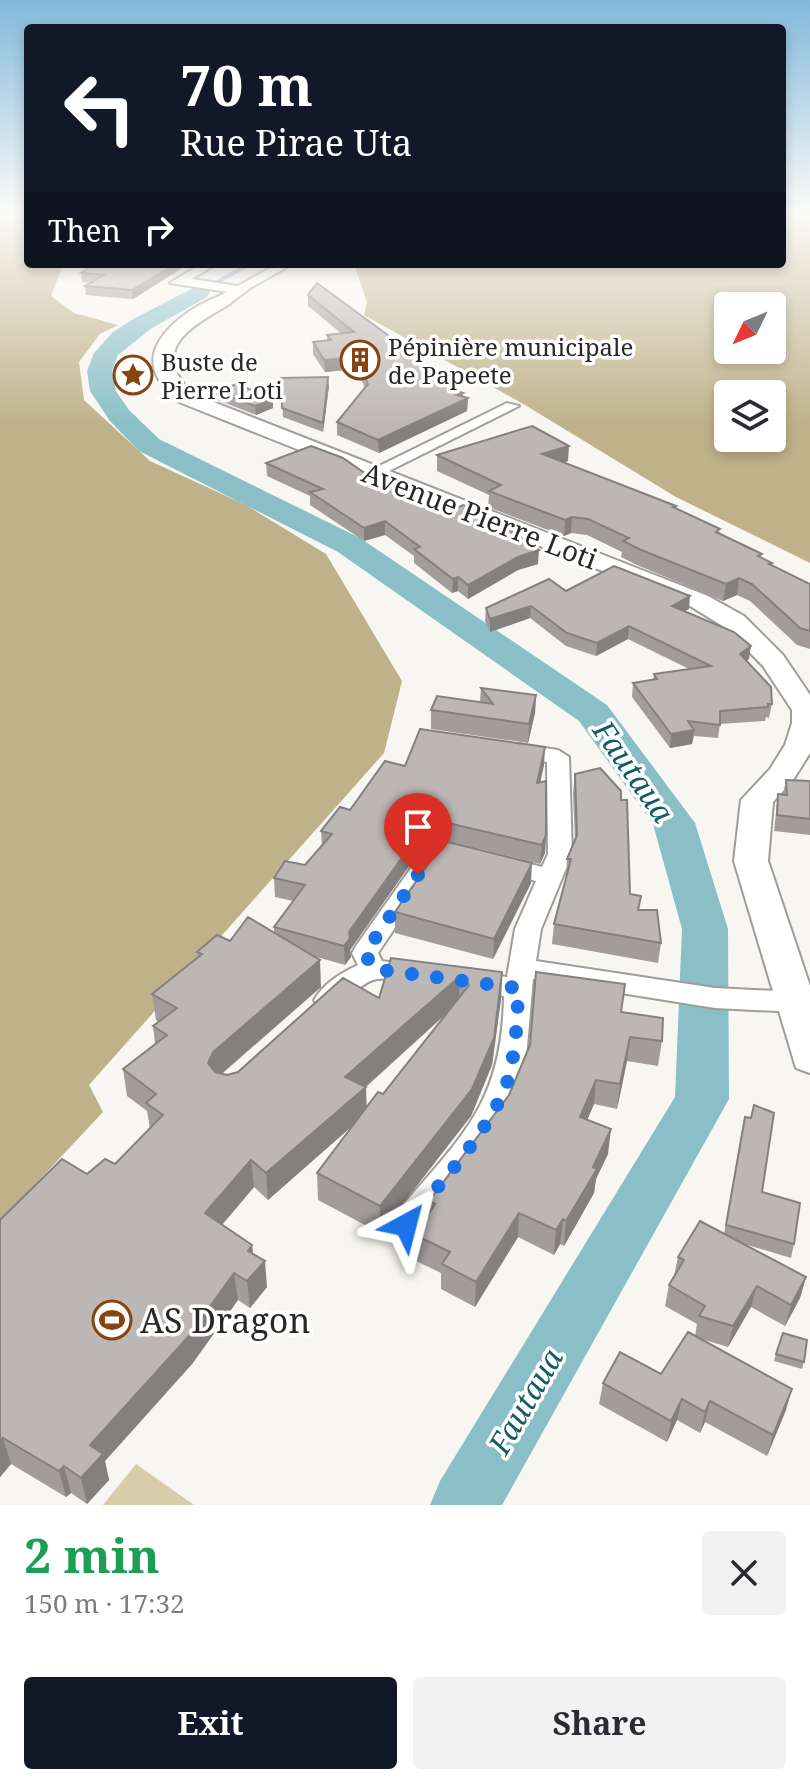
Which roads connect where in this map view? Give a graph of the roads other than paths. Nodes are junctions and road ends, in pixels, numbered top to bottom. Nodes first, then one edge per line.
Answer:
1 (202, 285) edge
2 (242, 285) edge
3 (228, 292) junction
4 (512, 406) dead end
5 (373, 473) junction
6 (498, 748) edge
7 (548, 876) junction
8 (373, 969) junction
9 (520, 978) junction
10 (797, 1002) junction
11 (306, 1019) edge
12 (810, 1058) edge
13 (406, 1225) dead end

1 - 3 street
2 - 3 street, Avenue Pierre Loti
3 - 5 main road, Avenue Pierre Loti
4 - 5 street
5 - 10 main road, Avenue Pierre Loti
6 - 7 street
7 - 8 street
7 - 9 street
8 - 9 street
8 - 11 street
9 - 10 street
9 - 13 street
10 - 12 main road, Avenue Pierre Loti

